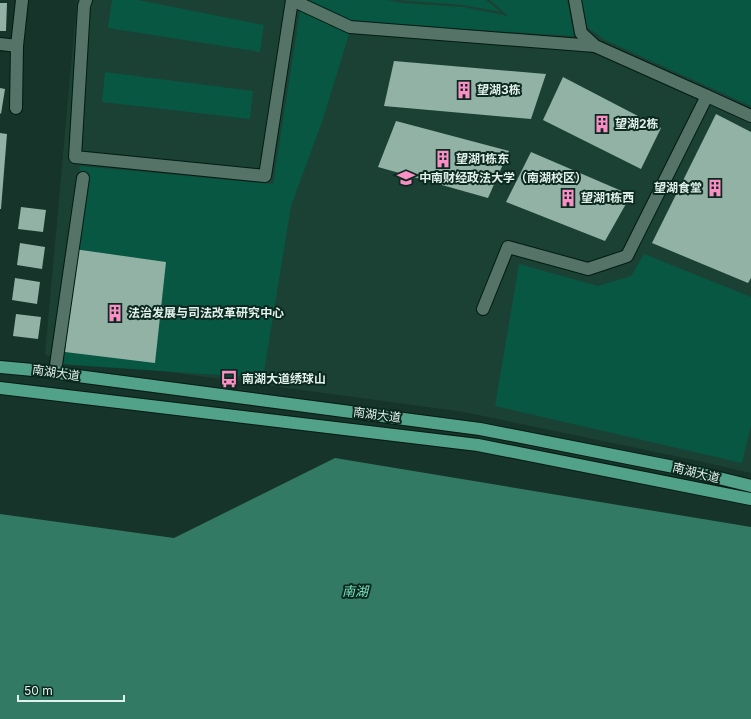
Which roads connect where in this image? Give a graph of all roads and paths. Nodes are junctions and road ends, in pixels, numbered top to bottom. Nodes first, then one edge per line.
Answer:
1 (22, 0) edge
2 (86, 0) edge
3 (292, 0) edge
4 (575, 0) edge
5 (0, 44) edge
6 (17, 46) junction
7 (595, 46) junction
8 (707, 96) junction
9 (16, 108) dead end
10 (751, 116) edge
11 (83, 178) dead end
12 (483, 309) dead end
13 (0, 367) edge
14 (55, 372) junction
15 (0, 388) edge
16 (751, 486) edge
17 (751, 499) edge

1 - 6 street
2 - 3 street
3 - 7 street
4 - 7 street
5 - 6 street
6 - 9 street
7 - 8 street
8 - 10 street
8 - 12 street
11 - 14 street
13 - 14 main road, 南湖大道
14 - 16 main road, 南湖大道
15 - 17 main road, 南湖大道

